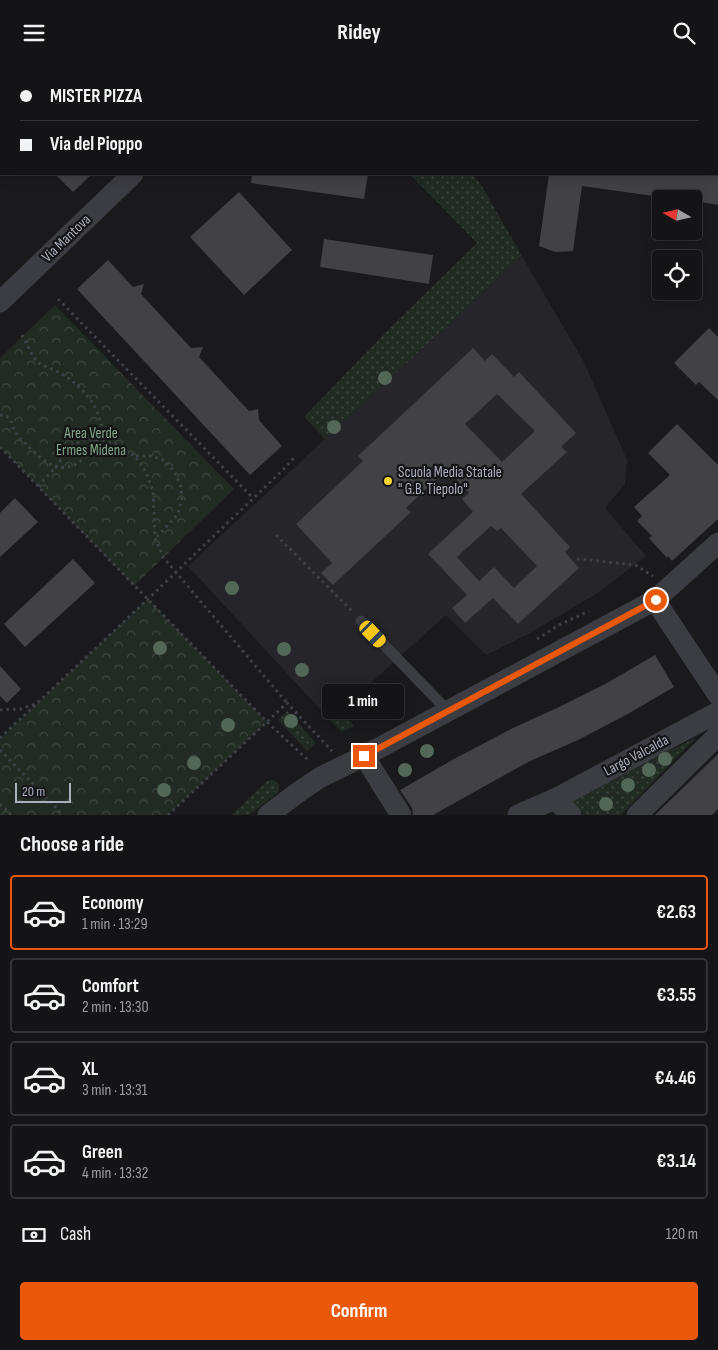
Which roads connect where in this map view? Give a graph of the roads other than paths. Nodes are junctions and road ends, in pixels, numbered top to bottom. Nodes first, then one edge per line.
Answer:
1 (132, 175) edge
2 (0, 302) edge
3 (718, 543) edge
4 (656, 600) junction
5 (361, 621) road end
6 (718, 695) edge
7 (448, 711) junction
8 (718, 712) edge
9 (718, 732) edge
10 (364, 756) junction
11 (555, 799) junction
12 (268, 815) edge
13 (401, 815) edge
14 (518, 815) edge
15 (571, 815) edge
16 (637, 815) edge

1 - 2 street, Via Mantova
3 - 4 street
4 - 6 street
4 - 7 street
5 - 7 lane
7 - 10 street
8 - 11 street, Largo Valcalda
9 - 16 street
10 - 12 street
10 - 13 street
11 - 14 street, Largo Valcalda
11 - 15 street

